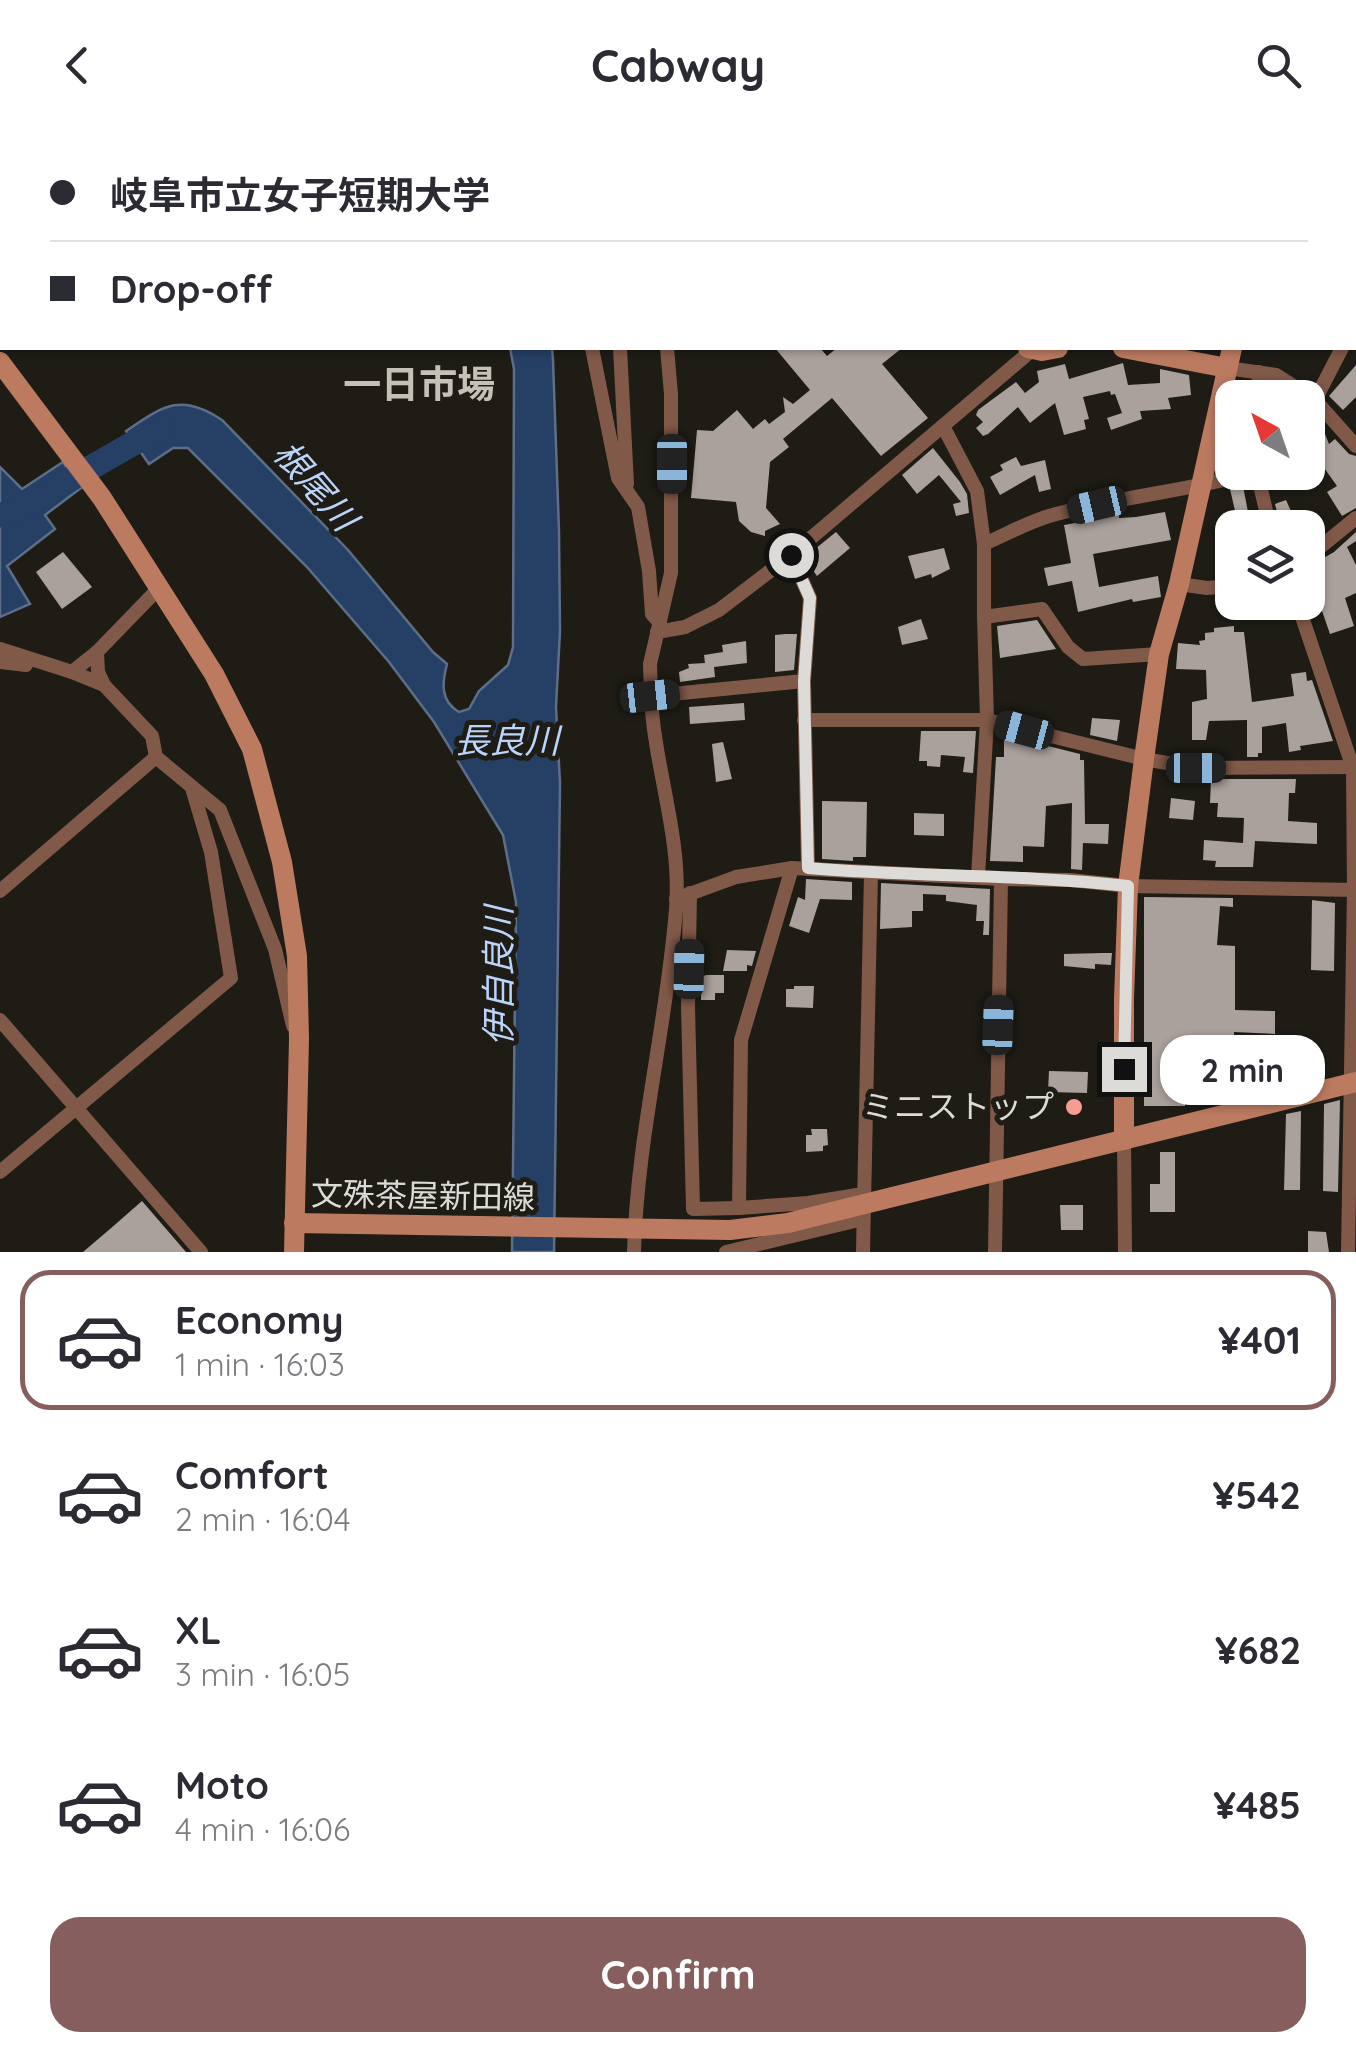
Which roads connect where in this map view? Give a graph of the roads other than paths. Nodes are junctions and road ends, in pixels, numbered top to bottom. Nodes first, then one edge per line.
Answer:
1 (592, 350) edge
2 (620, 350) edge
3 (667, 350) edge
4 (1029, 350) edge
5 (1144, 350) edge
6 (1341, 350) edge
7 (1229, 358) edge
8 (0, 362) edge
9 (1259, 372) junction
10 (1259, 380) edge
11 (1285, 380) edge
12 (1325, 381) edge
13 (1325, 411) edge
14 (943, 426) junction
15 (1356, 446) edge
16 (1215, 484) edge
17 (1200, 488) junction
18 (627, 490) junction
19 (1356, 518) edge
20 (1325, 543) edge
21 (984, 544) junction
22 (791, 555) junction
23 (1179, 584) junction
24 (160, 587) junction
25 (1215, 587) edge
26 (984, 618) junction
27 (1303, 620) edge
28 (658, 628) junction
29 (0, 650) edge
30 (97, 652) junction
31 (1159, 654) junction
32 (0, 662) edge
33 (52, 666) junction
34 (72, 672) junction
35 (804, 681) junction
36 (104, 685) junction
37 (650, 696) junction
38 (804, 720) junction
39 (987, 720) junction
40 (156, 757) junction
41 (1144, 759) junction
42 (1354, 767) edge
43 (192, 788) junction
44 (800, 868) junction
45 (871, 873) junction
46 (978, 877) junction
47 (1002, 880) junction
48 (1128, 886) junction
49 (1355, 890) edge
50 (0, 891) edge
51 (683, 896) junction
52 (0, 1020) edge
53 (299, 1039) junction
54 (1354, 1083) edge
55 (76, 1107) junction
56 (1124, 1140) junction
57 (995, 1171) junction
58 (0, 1172) edge
59 (863, 1207) junction
60 (739, 1208) junction
61 (294, 1223) junction
62 (626, 1228) junction
63 (1351, 1246) edge
64 (733, 1251) edge
65 (201, 1252) edge
66 (294, 1252) edge
67 (634, 1252) edge
68 (863, 1252) edge
69 (995, 1252) edge
70 (1125, 1252) edge

1 - 18 street
2 - 18 street
3 - 28 street
4 - 14 street
5 - 7 main road
6 - 12 street
7 - 9 street
7 - 17 main road
8 - 24 main road, 文殊茶屋新田線
9 - 10 street
9 - 11 street
13 - 15 street
14 - 21 street
14 - 22 street
16 - 17 street
17 - 21 street
17 - 23 main road
18 - 28 street
19 - 20 street
21 - 26 street
22 - 28 street
22 - 35 street
23 - 25 street
23 - 31 main road
24 - 30 street
24 - 53 main road, 文殊茶屋新田線
26 - 31 street
26 - 39 street
27 - 42 street
28 - 37 street
29 - 33 street
30 - 34 street
30 - 36 street
31 - 41 main road
32 - 33 street
33 - 34 street
34 - 36 street
35 - 37 street
35 - 38 street
36 - 40 street
37 - 51 street
38 - 39 street
38 - 44 street
39 - 41 street
39 - 46 street
40 - 43 street
40 - 50 street
41 - 42 street
41 - 48 main road
42 - 49 street
43 - 53 street
43 - 55 street
44 - 45 street
44 - 51 street
44 - 60 street
45 - 46 street
45 - 59 street
46 - 47 street
47 - 48 street
47 - 57 street
48 - 49 street
48 - 56 main road
49 - 54 street
51 - 60 street
51 - 62 street
52 - 55 street
53 - 61 main road, 文殊茶屋新田線
54 - 56 main road, 文殊茶屋新田線
54 - 63 street
55 - 58 street
55 - 65 street
56 - 57 main road, 文殊茶屋新田線
56 - 70 street
57 - 59 main road, 文殊茶屋新田線
57 - 69 street
59 - 60 street
59 - 62 main road, 文殊茶屋新田線
59 - 64 street
59 - 68 street
61 - 62 main road, 文殊茶屋新田線
61 - 66 main road
62 - 67 street

